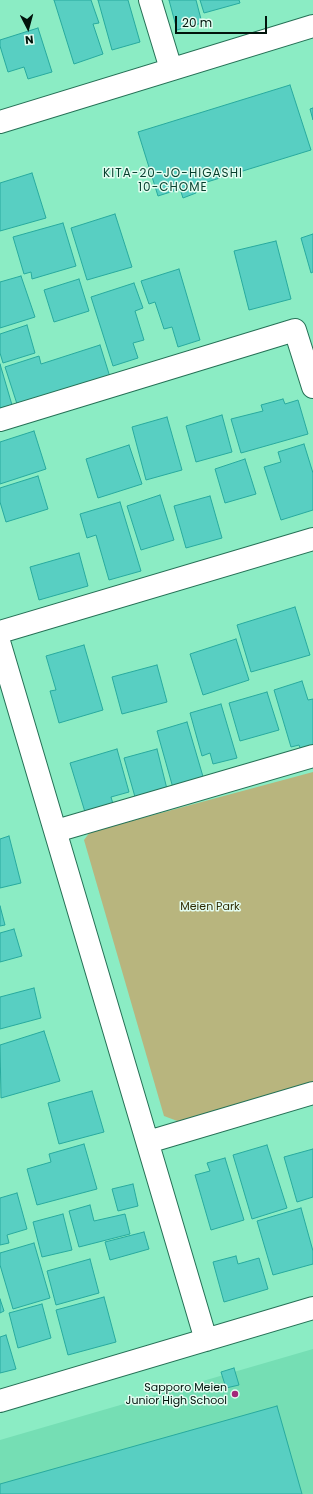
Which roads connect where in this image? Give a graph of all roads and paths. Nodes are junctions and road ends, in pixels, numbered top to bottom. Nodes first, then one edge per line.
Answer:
1 (150, 0) edge
2 (313, 26) edge
3 (171, 69) junction
4 (0, 122) edge
5 (313, 387) edge
6 (0, 420) edge
7 (313, 539) edge
8 (0, 632) edge
9 (0, 645) edge
10 (313, 756) edge
11 (56, 831) junction
12 (313, 1093) edge
13 (148, 1142) junction
14 (313, 1308) edge
15 (206, 1340) junction
16 (0, 1401) edge

1 - 3 street
2 - 3 street
3 - 4 street
5 - 6 street
7 - 8 street
9 - 11 street
10 - 11 street
11 - 13 street
12 - 13 street
13 - 15 street
14 - 15 street
15 - 16 street

